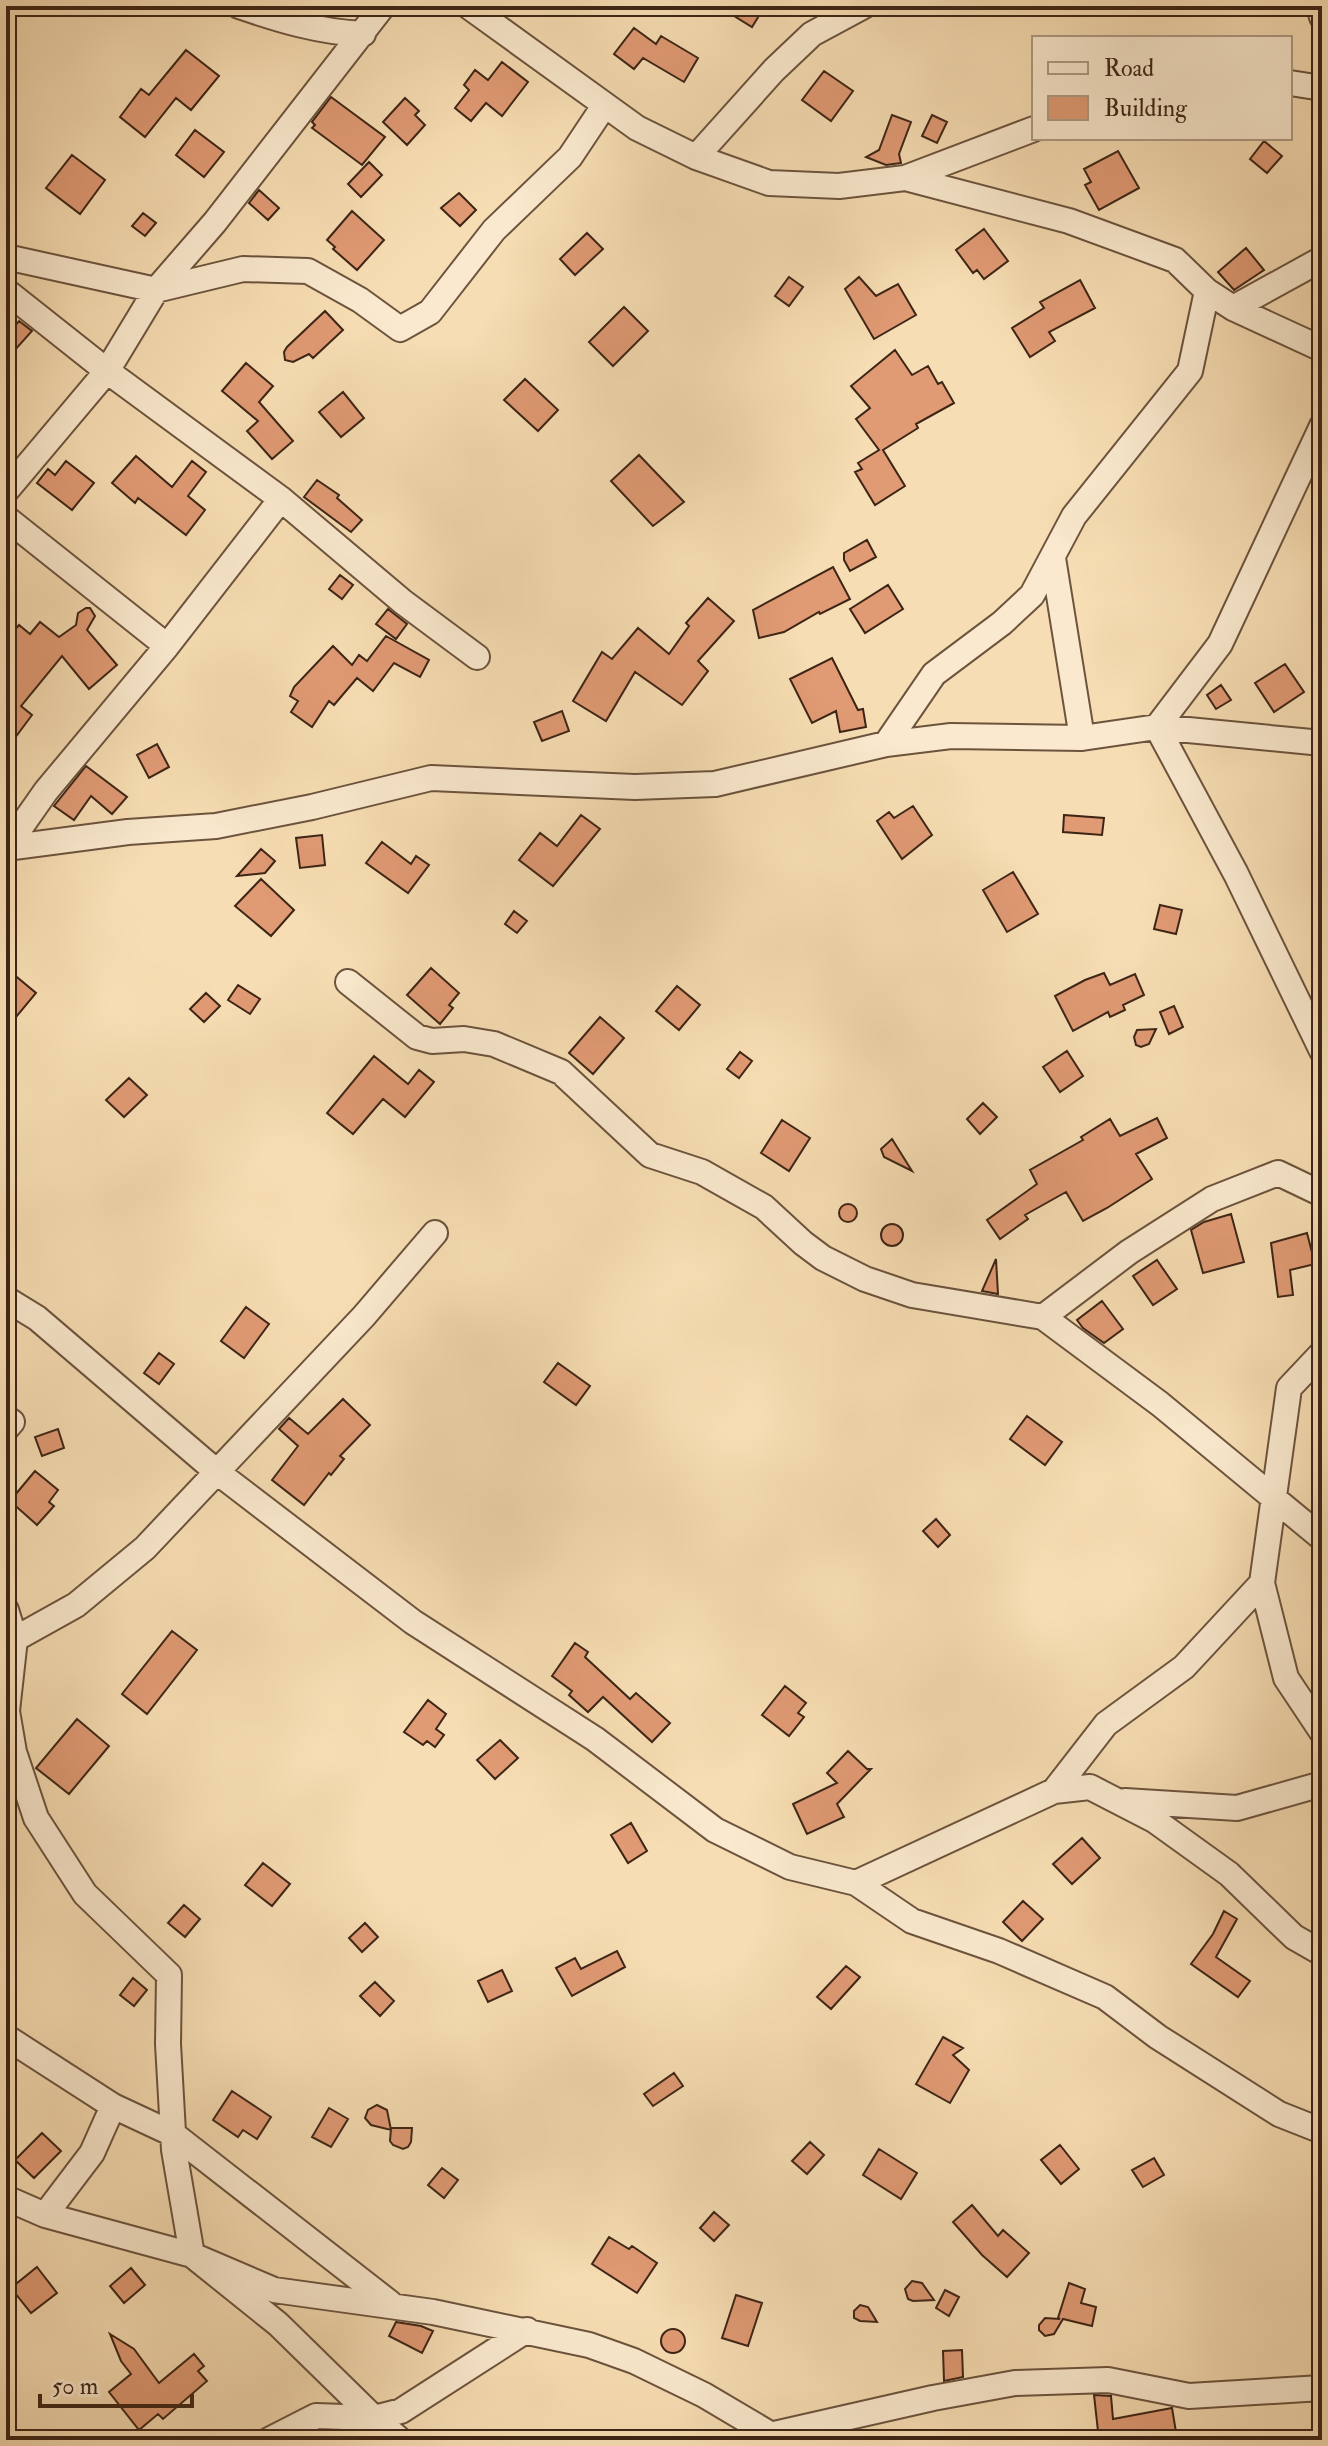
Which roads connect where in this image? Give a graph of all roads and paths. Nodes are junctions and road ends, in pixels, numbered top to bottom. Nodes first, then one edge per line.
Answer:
1 (239, 6) edge
2 (383, 6) edge
3 (468, 6) edge
4 (864, 6) edge
5 (1319, 6) edge
6 (1322, 17) edge
7 (363, 34) junction
8 (1292, 83) edge
9 (1322, 88) edge
10 (604, 106) junction
11 (1032, 130) edge
12 (696, 157) junction
13 (905, 178) junction
14 (6, 257) edge
15 (1322, 259) edge
16 (156, 290) junction
17 (6, 291) edge
18 (1207, 291) junction
19 (1233, 308) junction
20 (1322, 349) edge
21 (107, 371) junction
22 (1322, 426) edge
23 (6, 491) edge
24 (281, 499) junction
25 (6, 518) edge
26 (1053, 558) junction
27 (167, 646) junction
28 (477, 657) dead end
29 (1157, 727) junction
30 (1082, 738) junction
31 (1322, 743) edge
32 (886, 744) junction
33 (6, 848) edge
34 (348, 982) dead end
35 (1322, 1051) edge
36 (1322, 1194) edge
37 (435, 1233) dead end
38 (6, 1299) edge
39 (1043, 1317) junction
40 (1322, 1353) edge
41 (6, 1418) edge
42 (6, 1429) edge
43 (217, 1472) junction
44 (1273, 1498) junction
45 (1322, 1538) edge
46 (1262, 1583) junction
47 (6, 1610) edge
48 (15, 1639) junction
49 (1322, 1732) edge
50 (1322, 1784) edge
51 (1054, 1791) junction
52 (1114, 1800) junction
53 (856, 1883) junction
54 (1322, 1953) edge
55 (6, 2037) edge
56 (113, 2106) junction
57 (1321, 2130) edge
58 (173, 2134) junction
59 (6, 2198) edge
60 (45, 2215) junction
61 (192, 2255) junction
62 (393, 2306) junction
63 (527, 2330) junction
64 (1322, 2388) edge
65 (374, 2418) junction
66 (775, 2438) edge
67 (269, 2440) edge
68 (400, 2440) edge

1 - 7 street
2 - 7 street
3 - 10 street
4 - 12 street
5 - 6 street
7 - 16 street
8 - 9 street
10 - 12 street
10 - 16 street
11 - 13 street
12 - 13 street
13 - 18 street
14 - 16 street
15 - 19 street
16 - 21 street
17 - 21 street
18 - 19 street
18 - 26 street
19 - 20 street
21 - 23 street
21 - 24 street
22 - 29 street
24 - 27 street
24 - 28 street
25 - 27 street
26 - 30 street
26 - 32 street
27 - 33 street
29 - 30 street
29 - 31 street
29 - 35 street
30 - 32 street
32 - 33 street
34 - 39 street
36 - 39 street
37 - 43 street
38 - 43 street
39 - 44 street
40 - 44 street
41 - 42 street
43 - 48 street
43 - 53 street
44 - 45 street
44 - 46 street
46 - 49 street
46 - 51 street
47 - 48 street
48 - 58 street
50 - 52 street
51 - 52 street
51 - 53 street
52 - 54 street
53 - 57 street
55 - 56 street
56 - 58 street
56 - 60 street
58 - 61 street
58 - 62 street
59 - 60 street
60 - 61 street
61 - 62 street
61 - 65 street
62 - 63 street
63 - 65 street
63 - 66 street
64 - 66 street
65 - 67 street
65 - 68 street

